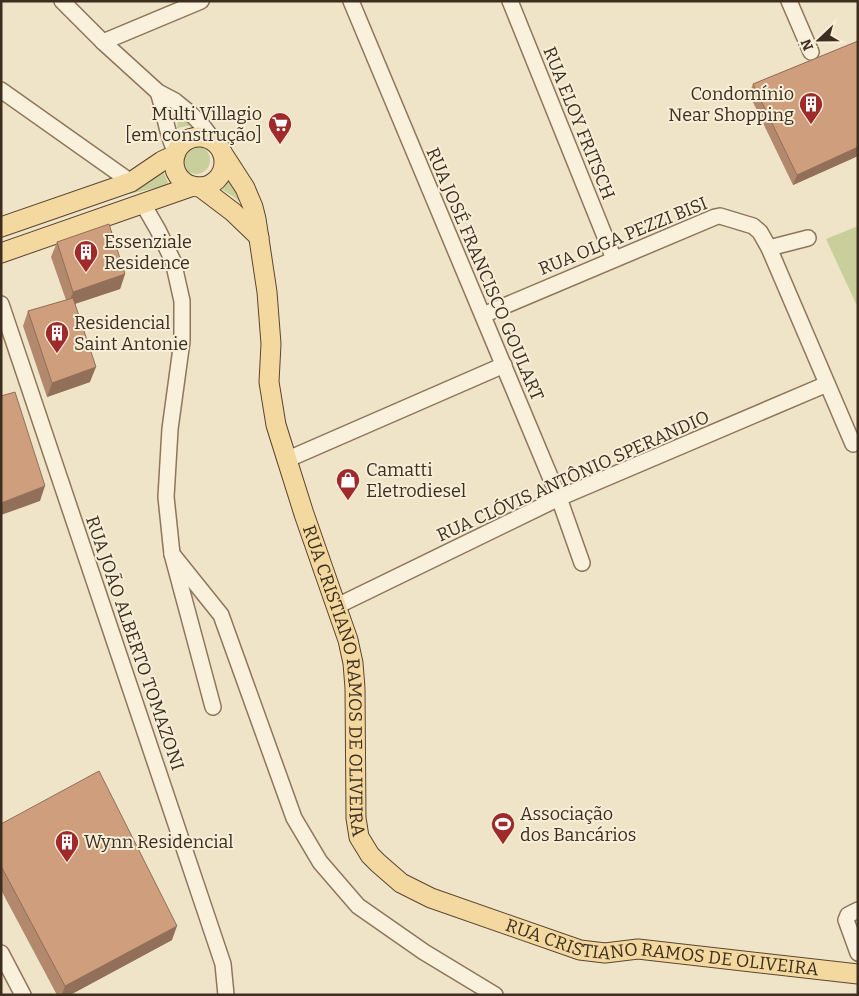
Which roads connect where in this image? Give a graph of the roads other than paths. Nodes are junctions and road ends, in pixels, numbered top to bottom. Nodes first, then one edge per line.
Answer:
1 (62, 1) edge
2 (201, 1) edge
3 (351, 1) edge
4 (510, 1) edge
5 (789, 1) edge
6 (103, 42) junction
7 (811, 52) dead end
8 (1, 90) edge
9 (158, 92) junction
10 (218, 148) junction
11 (176, 154) junction
12 (131, 182) junction
13 (196, 186) junction
14 (143, 204) junction
15 (7, 225) edge
16 (259, 237) junction
17 (808, 238) dead end
18 (22, 246) junction
19 (769, 248) junction
20 (1, 253) edge
21 (614, 259) junction
22 (1, 304) edge
23 (483, 315) junction
24 (504, 365) junction
25 (827, 384) junction
26 (854, 444) dead end
27 (286, 460) junction
28 (559, 498) junction
29 (172, 554) junction
30 (582, 563) dead end
31 (336, 606) junction
32 (213, 707) dead end
33 (858, 910) edge
34 (1, 953) edge
35 (858, 953) edge
36 (858, 974) edge
37 (23, 995) edge
38 (226, 995) edge
39 (494, 995) edge

1 - 6 street, RUA CRISTIANO RAMOS DE OLIVEIRA
2 - 6 street
3 - 23 street, RUA JOSÉ FRANCISCO GOULART
4 - 21 street, RUA ELOY FRITSCH
5 - 7 street
6 - 9 street, RUA CRISTIANO RAMOS DE OLIVEIRA
8 - 12 street
9 - 10 street, RUA CRISTIANO RAMOS DE OLIVEIRA
9 - 11 street
10 - 11 main road
10 - 13 main road
10 - 16 main road, RUA CRISTIANO RAMOS DE OLIVEIRA
11 - 12 main road
11 - 13 main road
12 - 15 main road
13 - 14 main road
13 - 16 main road
14 - 18 main road
14 - 29 street
15 - 18 main road
16 - 27 main road, RUA CRISTIANO RAMOS DE OLIVEIRA
17 - 19 street
18 - 20 main road
19 - 21 street, RUA OLGA PEZZI BISI
19 - 25 street, RUA OLGA PEZZI BISI
21 - 23 street, RUA OLGA PEZZI BISI
22 - 38 street, RUA JOÃO ALBERTO TOMAZONI
23 - 24 street, RUA JOSÉ FRANCISCO GOULART
24 - 27 street
24 - 28 street, RUA JOSÉ FRANCISCO GOULART
25 - 26 street, RUA OLGA PEZZI BISI
25 - 28 street, RUA CLÓVIS ANTÔNIO SPERANDIO
27 - 31 main road, RUA CRISTIANO RAMOS DE OLIVEIRA
28 - 30 street, RUA JOSÉ FRANCISCO GOULART
28 - 31 street, RUA CLÓVIS ANTÔNIO SPERANDIO
29 - 32 street
29 - 39 street
31 - 36 main road, RUA CRISTIANO RAMOS DE OLIVEIRA
33 - 35 street
34 - 37 street

